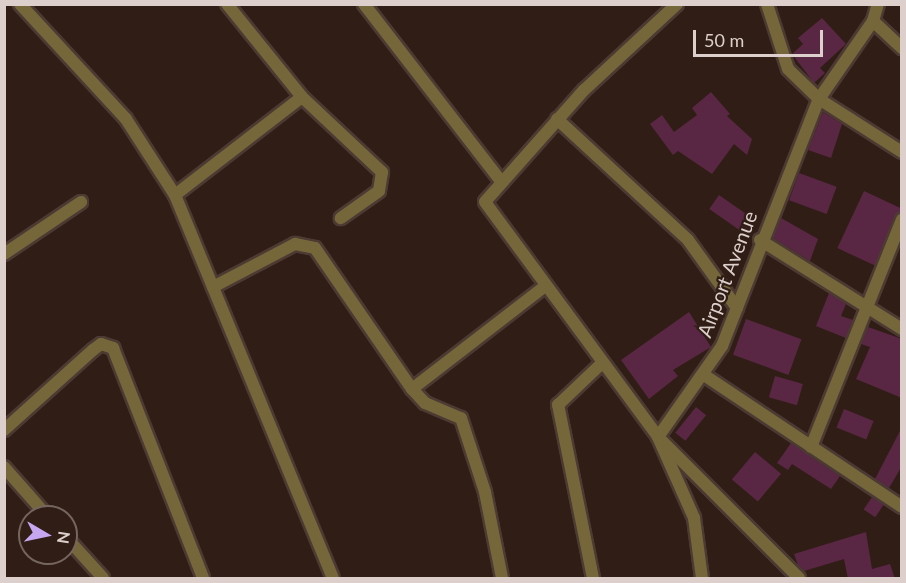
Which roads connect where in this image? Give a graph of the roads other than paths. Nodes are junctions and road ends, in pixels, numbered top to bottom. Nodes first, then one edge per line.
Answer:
1 (20, 4) edge
2 (228, 4) edge
3 (363, 4) edge
4 (677, 4) edge
5 (767, 4) edge
6 (878, 4) edge
7 (873, 21) junction
8 (902, 48) edge
9 (302, 97) junction
10 (819, 99) junction
11 (558, 119) junction
12 (902, 152) edge
13 (500, 180) junction
14 (175, 195) junction
15 (81, 202) dead end
16 (341, 218) dead end
17 (902, 220) edge
18 (760, 240) junction
19 (4, 254) edge
20 (213, 287) junction
21 (544, 287) junction
22 (737, 308) junction
23 (868, 309) junction
24 (902, 329) edge
25 (600, 365) junction
26 (704, 375) junction
27 (412, 389) junction
28 (4, 430) edge
29 (658, 437) junction
30 (811, 447) junction
31 (4, 467) edge
32 (37, 505) edge
33 (902, 507) edge
34 (78, 551) edge
35 (103, 579) edge
36 (203, 579) edge
37 (333, 579) edge
38 (502, 579) edge
39 (593, 579) edge
40 (702, 579) edge
41 (799, 579) edge

1 - 14 street
2 - 9 street
3 - 13 street
4 - 11 street
5 - 10 street
6 - 7 street, Airport Avenue
7 - 8 street
7 - 10 street, Airport Avenue
9 - 14 street
9 - 16 street
10 - 12 street
10 - 18 street, Airport Avenue
11 - 13 street
11 - 22 street
13 - 21 street
14 - 20 street
15 - 19 street
17 - 23 street
18 - 22 street, Airport Avenue
18 - 23 street
20 - 27 street
20 - 37 street
21 - 25 street
21 - 27 street
22 - 26 street, Airport Avenue
23 - 24 street
23 - 30 street
25 - 29 street
25 - 39 street
26 - 29 street, Airport Avenue
26 - 30 street
27 - 38 street
28 - 36 street
29 - 40 street
29 - 41 street
30 - 33 street
31 - 32 street
34 - 35 street

